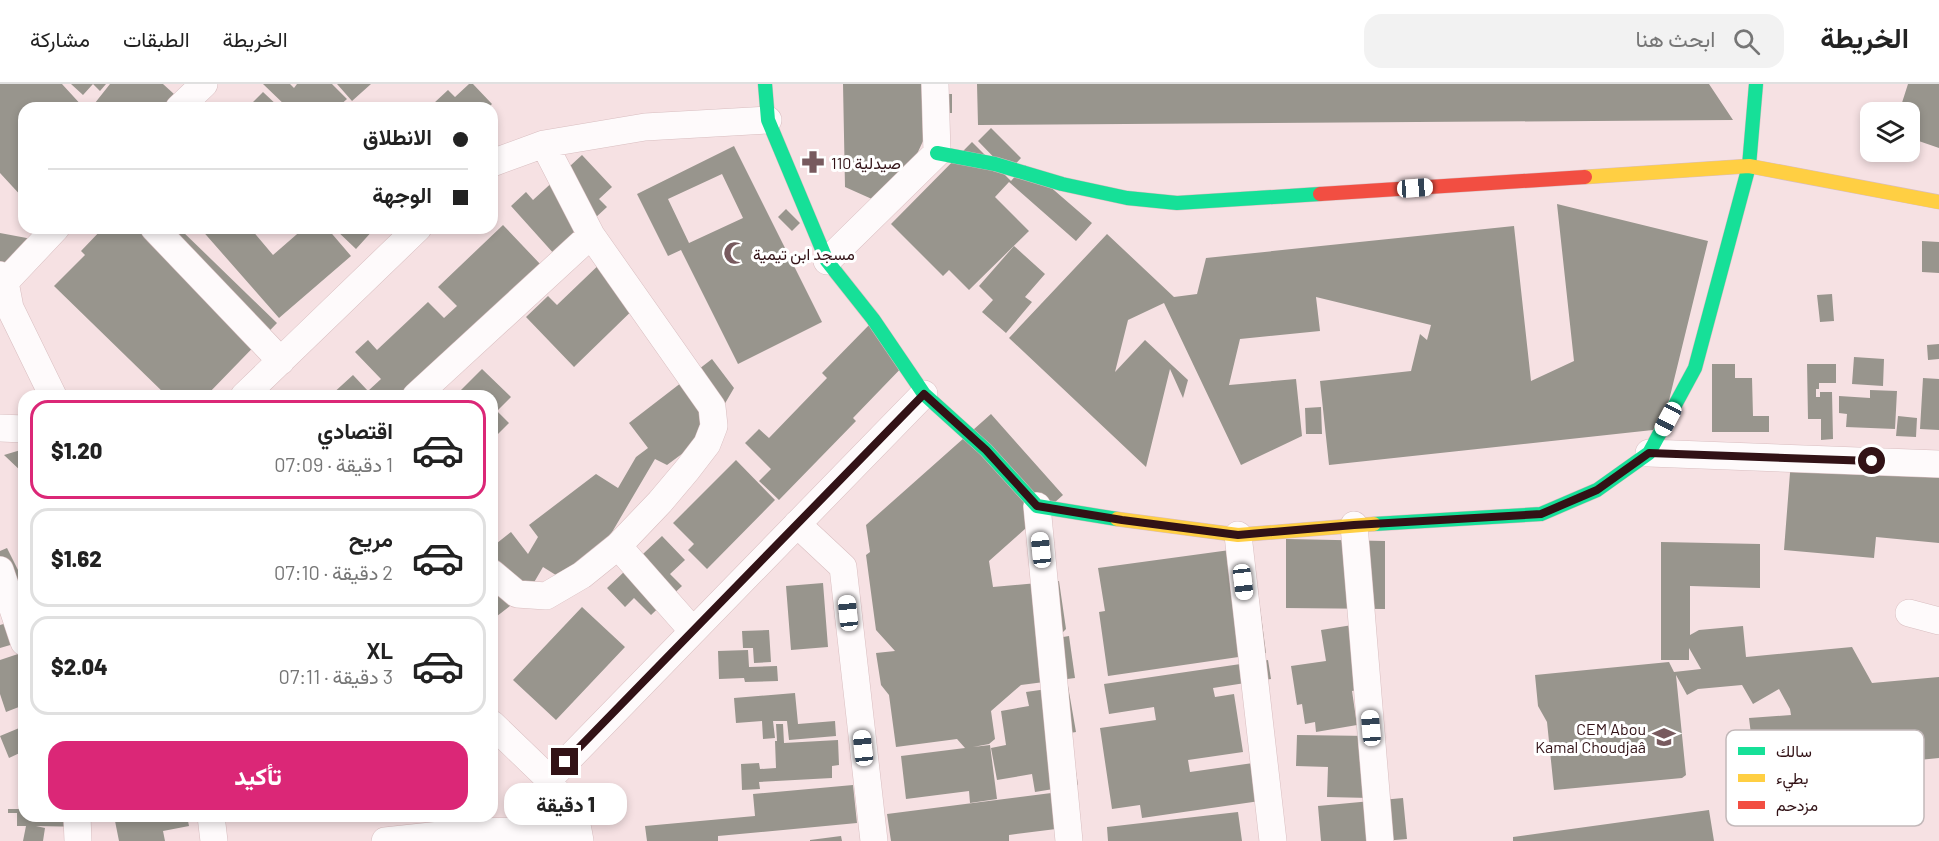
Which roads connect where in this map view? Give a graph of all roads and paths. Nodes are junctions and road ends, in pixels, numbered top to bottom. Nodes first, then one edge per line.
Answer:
1 (204, 84) edge
2 (765, 84) edge
3 (935, 84) edge
4 (1756, 84) edge
5 (185, 102) edge
6 (768, 120) junction
7 (544, 144) junction
8 (937, 153) junction
9 (498, 161) edge
10 (1749, 166) junction
11 (1939, 202) edge
12 (50, 234) edge
13 (159, 234) edge
14 (412, 234) edge
15 (591, 235) junction
16 (826, 261) junction
17 (2, 278) edge
18 (5, 318) edge
19 (281, 361) junction
20 (49, 390) edge
21 (250, 390) edge
22 (423, 390) edge
23 (924, 394) junction
24 (0, 428) edge
25 (18, 429) edge
26 (1649, 453) junction
27 (1939, 464) edge
28 (1037, 506) junction
29 (797, 524) junction
30 (1354, 525) junction
31 (1238, 535) junction
32 (618, 546) junction
33 (0, 570) edge
34 (498, 578) edge
35 (1909, 613) dead end
36 (1939, 621) edge
37 (18, 624) edge
38 (692, 630) junction
39 (498, 730) edge
40 (549, 779) junction
41 (77, 822) edge
42 (212, 822) edge
43 (579, 836) edge
44 (78, 841) edge
45 (214, 841) edge
46 (385, 841) edge
47 (874, 841) edge
48 (1069, 841) edge
49 (1273, 841) edge
50 (1380, 841) edge

1 - 5 street
2 - 6 street
3 - 8 street
4 - 10 street
6 - 7 street
6 - 16 street
7 - 9 street
7 - 15 street
8 - 10 street
8 - 16 street
10 - 11 street
10 - 26 street
12 - 17 street
13 - 19 street
14 - 19 street
15 - 22 street
15 - 32 street
16 - 23 street
17 - 18 street
18 - 20 street
19 - 21 street
23 - 28 street
23 - 29 street
24 - 25 street
26 - 27 street
26 - 30 street
28 - 31 street
28 - 48 street
29 - 38 street
29 - 47 street
30 - 31 street
30 - 50 street
31 - 49 street
32 - 34 street
32 - 38 street
33 - 37 street
35 - 36 street
38 - 40 street
39 - 40 street
40 - 43 street
41 - 44 street
42 - 45 street
43 - 46 street

